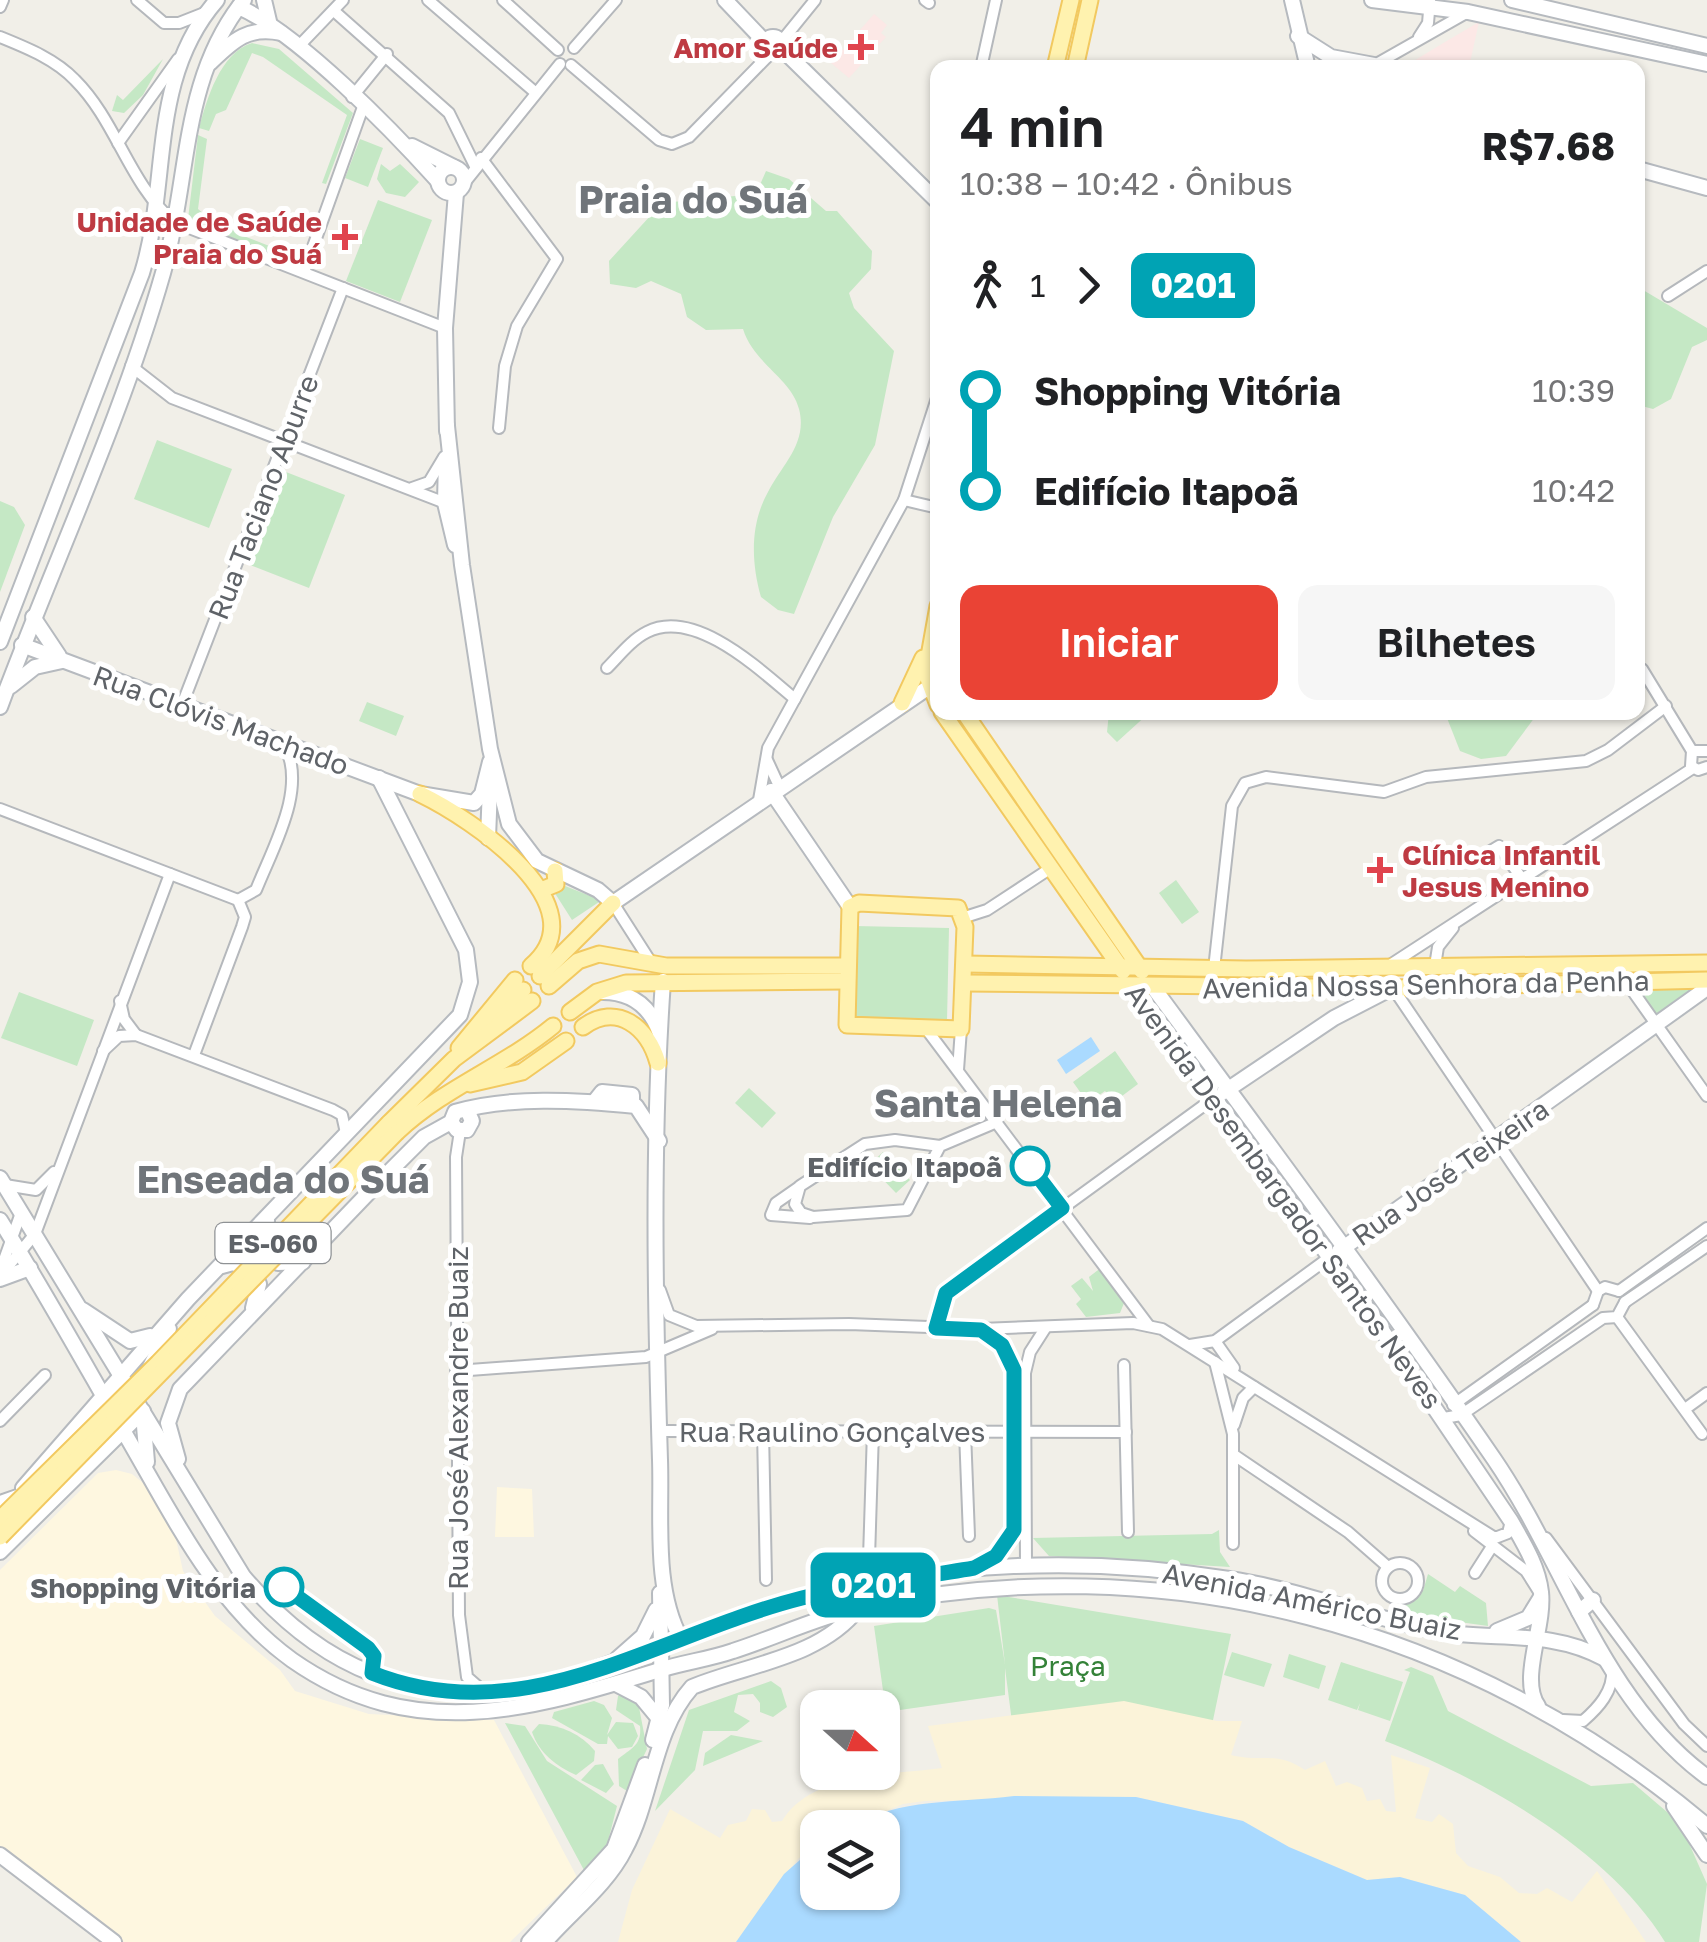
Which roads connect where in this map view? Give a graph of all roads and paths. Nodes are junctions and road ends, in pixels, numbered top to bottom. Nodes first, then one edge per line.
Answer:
1 (137, 0) edge
2 (264, 0) edge
3 (343, 0) edge
4 (428, 0) edge
5 (503, 0) edge
6 (616, 0) edge
7 (724, 0) edge
8 (815, 0) edge
9 (996, 0) edge
10 (1071, 0) edge
11 (1090, 0) edge
12 (1292, 0) edge
13 (1372, 0) edge
14 (1512, 0) edge
15 (242, 3) edge
16 (1430, 4) edge
17 (212, 6) edge
18 (334, 10) junction
19 (1468, 12) junction
20 (269, 20) junction
21 (283, 34) junction
22 (1298, 36) junction
23 (0, 37) edge
24 (1419, 38) junction
25 (1678, 40) junction
26 (774, 45) junction
27 (187, 46) junction
28 (1707, 46) edge
29 (298, 48) junction
30 (574, 48) junction
31 (558, 50) junction
32 (387, 54) junction
33 (983, 60) edge
34 (1058, 60) edge
35 (1077, 60) edge
36 (1303, 60) edge
37 (1345, 60) edge
38 (1382, 60) edge
39 (1707, 62) edge
40 (566, 65) junction
41 (206, 67) junction
42 (536, 93) junction
43 (357, 102) junction
44 (402, 141) junction
45 (118, 144) junction
46 (894, 158) junction
47 (462, 173) junction
48 (1645, 174) edge
49 (930, 183) edge
50 (1707, 188) edge
51 (930, 194) edge
52 (154, 205) junction
53 (174, 222) junction
54 (1707, 271) edge
55 (304, 272) junction
56 (343, 288) junction
57 (1668, 296) dead end
58 (445, 328) junction
59 (130, 366) junction
60 (930, 420) edge
61 (447, 426) junction
62 (499, 428) dead end
63 (283, 444) junction
64 (446, 451) junction
65 (404, 487) junction
66 (904, 500) junction
67 (452, 505) junction
68 (930, 506) edge
69 (31, 565) junction
70 (33, 617) junction
71 (930, 635) edge
72 (0, 642) edge
73 (22, 646) junction
74 (62, 660) junction
75 (607, 668) dead end
76 (1645, 673) edge
77 (930, 688) edge
78 (795, 699) junction
79 (2, 701) edge
80 (902, 704) junction
81 (182, 705) junction
82 (1666, 706) junction
83 (948, 720) edge
84 (970, 720) edge
85 (1707, 737) edge
86 (283, 743) junction
87 (1699, 750) edge
88 (491, 751) junction
89 (767, 752) junction
90 (1703, 770) edge
91 (379, 778) junction
92 (769, 792) junction
93 (420, 794) junction
94 (0, 809) edge
95 (488, 838) junction
96 (1489, 852) dead end
97 (1051, 868) junction
98 (555, 870) junction
99 (170, 874) junction
100 (1522, 879) junction
101 (541, 890) junction
102 (238, 900) junction
103 (613, 903) junction
104 (850, 907) junction
105 (964, 917) junction
106 (1457, 924) junction
107 (1430, 936) junction
108 (1438, 947) junction
109 (1707, 963) edge
110 (653, 964) junction
111 (966, 964) junction
112 (1390, 965) junction
113 (1473, 965) junction
114 (680, 966) junction
115 (1435, 966) junction
116 (1612, 966) junction
117 (1121, 968) junction
118 (1140, 968) junction
119 (1214, 969) junction
120 (846, 974) junction
121 (540, 976) junction
122 (1707, 980) edge
123 (663, 981) junction
124 (965, 983) junction
125 (1627, 983) junction
126 (1332, 986) junction
127 (1134, 987) junction
128 (1153, 987) junction
129 (1393, 988) junction
130 (1707, 988) edge
131 (597, 992) junction
132 (120, 1000) junction
133 (570, 1012) dead end
134 (1334, 1018) junction
135 (1657, 1024) junction
136 (553, 1026) dead end
137 (583, 1027) dead end
138 (961, 1029) junction
139 (927, 1030) junction
140 (660, 1034) junction
141 (136, 1035) junction
142 (566, 1041) dead end
143 (100, 1055) junction
144 (194, 1055) junction
145 (658, 1063) junction
146 (958, 1070) junction
147 (442, 1071) junction
148 (1228, 1089) junction
149 (438, 1096) junction
150 (1707, 1096) edge
151 (1214, 1098) junction
152 (998, 1122) junction
153 (456, 1127) junction
154 (393, 1128) junction
155 (346, 1132) junction
156 (1496, 1140) junction
157 (659, 1141) junction
158 (940, 1146) junction
159 (58, 1167) junction
160 (2, 1182) edge
161 (800, 1186) junction
162 (1062, 1208) junction
163 (21, 1213) junction
164 (822, 1217) junction
165 (267, 1218) junction
166 (0, 1220) edge
167 (1707, 1228) edge
168 (35, 1234) junction
169 (13, 1241) junction
170 (1346, 1246) junction
171 (1707, 1246) edge
172 (1330, 1257) junction
173 (26, 1261) junction
174 (304, 1262) junction
175 (245, 1265) junction
176 (218, 1268) junction
177 (0, 1276) edge
178 (656, 1279) junction
179 (284, 1282) junction
180 (1598, 1291) junction
181 (1622, 1296) junction
182 (188, 1299) junction
183 (75, 1304) junction
184 (1592, 1305) junction
185 (1617, 1317) junction
186 (248, 1318) junction
187 (1603, 1318) junction
188 (717, 1326) junction
189 (1047, 1326) junction
190 (1149, 1326) junction
191 (936, 1328) junction
192 (160, 1330) junction
193 (981, 1330) junction
194 (1214, 1341) junction
195 (1190, 1345) junction
196 (657, 1353) junction
197 (1214, 1361) junction
198 (1511, 1364) junction
199 (1124, 1365) dead end
200 (456, 1371) junction
201 (45, 1374) dead end
202 (119, 1376) junction
203 (1518, 1376) junction
204 (1242, 1378) junction
205 (1254, 1387) junction
206 (1707, 1393) edge
207 (1228, 1400) junction
208 (95, 1401) junction
209 (1458, 1409) junction
210 (1685, 1409) junction
211 (143, 1411) junction
212 (1444, 1418) junction
213 (0, 1421) edge
214 (124, 1431) junction
215 (659, 1431) junction
216 (763, 1431) junction
217 (1232, 1431) junction
218 (873, 1432) junction
219 (964, 1432) junction
220 (1019, 1432) junction
221 (1126, 1432) junction
222 (1702, 1434) dead end
223 (1234, 1455) junction
224 (150, 1478) junction
225 (18, 1495) junction
226 (192, 1495) junction
227 (0, 1500) edge
228 (0, 1518) edge
229 (1463, 1520) junction
230 (1511, 1521) junction
231 (1534, 1524) junction
232 (1128, 1532) dead end
233 (969, 1536) dead end
234 (0, 1538) edge
235 (1233, 1544) dead end
236 (1492, 1548) junction
237 (0, 1552) edge
238 (868, 1558) dead end
239 (1026, 1565) junction
240 (1388, 1567) dead end
241 (663, 1568) junction
242 (974, 1568) junction
243 (1475, 1573) dead end
244 (766, 1580) dead end
245 (962, 1593) junction
246 (1542, 1597) junction
247 (800, 1599) junction
248 (1593, 1600) junction
249 (658, 1605) junction
250 (858, 1608) junction
251 (1579, 1612) junction
252 (831, 1617) junction
253 (1488, 1634) junction
254 (1541, 1636) junction
255 (680, 1639) junction
256 (660, 1646) junction
257 (812, 1646) junction
258 (726, 1654) junction
259 (1608, 1664) junction
260 (610, 1665) junction
261 (662, 1670) junction
262 (616, 1684) junction
263 (488, 1695) junction
264 (1538, 1706) junction
265 (660, 1720) junction
266 (1562, 1720) junction
267 (1707, 1746) edge
268 (1707, 1777) edge
269 (1659, 1785) junction
270 (1707, 1826) edge
271 (0, 1855) edge
272 (1707, 1855) edge
273 (114, 1942) edge
274 (528, 1942) edge
275 (545, 1942) edge

1 - 17 street
2 - 20 main road
3 - 18 street
4 - 42 street
5 - 31 street
6 - 30 street
7 - 26 main road
8 - 26 street
9 - 33 street
10 - 34 main road
11 - 35 main road
12 - 22 main road
13 - 16 main road
14 - 25 main road
15 - 17 main road
15 - 20 main road
15 - 41 main road
16 - 19 main road
16 - 24 street
17 - 27 main road
18 - 29 street
18 - 32 street
19 - 24 street
19 - 39 main road
20 - 21 main road
21 - 29 main road
21 - 41 main road
22 - 36 main road
22 - 37 main road
23 - 45 street
24 - 38 street
25 - 28 main road
25 - 39 main road
26 - 40 street
26 - 46 main road
27 - 45 street
27 - 52 main road
29 - 43 main road
30 - 31 street
30 - 40 street
31 - 40 street
32 - 43 street
32 - 47 street
40 - 42 street
41 - 53 main road
42 - 47 street
43 - 44 main road
43 - 55 street
44 - 47 main road
44 - 47 main road
45 - 52 street
46 - 49 main road
46 - 51 main road
47 - 58 main road
47 - 62 street
48 - 50 main road
52 - 53 street
52 - 69 main road
53 - 55 street
53 - 59 main road
54 - 57 street
55 - 56 street
56 - 58 street
56 - 63 street, Rua Taciano Aburre
58 - 61 main road
59 - 63 street
59 - 70 main road
60 - 66 street
61 - 64 main road
61 - 67 main road
63 - 65 street
63 - 81 street, Rua Taciano Aburre
64 - 65 street
64 - 67 main road
65 - 67 street
66 - 68 street
66 - 78 street
67 - 88 main road
69 - 72 main road
69 - 73 main road
70 - 73 main road
70 - 74 main road
71 - 80 main road
73 - 74 main road, Rua Clóvis Machado
73 - 79 main road
74 - 79 main road
74 - 81 main road, Rua Clóvis Machado
75 - 78 street
76 - 82 street
77 - 80 main road
78 - 89 street
80 - 92 main road
81 - 86 main road, Rua Clóvis Machado
82 - 87 street
82 - 119 street
83 - 97 main road, Avenida Desembargador Santos Neves
84 - 118 main road, Avenida Desembargador Santos Neves
85 - 87 street
86 - 91 main road, Rua Clóvis Machado
86 - 102 street
87 - 90 street
88 - 93 main road, Rua Clóvis Machado
88 - 95 main road
88 - 98 main road
89 - 92 street
89 - 92 street
90 - 100 street
91 - 93 main road, Rua Clóvis Machado
91 - 155 main road
92 - 103 main road
92 - 104 main road
93 - 95 main road
94 - 99 street
95 - 101 main road
96 - 100 street
97 - 105 street
97 - 117 main road, Avenida Desembargador Santos Neves
98 - 101 main road
98 - 103 main road
99 - 102 street
99 - 132 street
100 - 106 street
101 - 121 main road
102 - 144 street
103 - 110 street
103 - 121 main road
104 - 105 main road
104 - 120 main road
105 - 111 main road
106 - 107 street
106 - 108 street
107 - 108 street
107 - 112 street
108 - 115 street
109 - 116 main road, Avenida Nossa Senhora da Penha
110 - 114 main road
110 - 121 main road
111 - 117 main road, Avenida Nossa Senhora da Penha
111 - 124 main road
112 - 115 main road, Avenida Nossa Senhora da Penha
112 - 119 main road, Avenida Nossa Senhora da Penha
113 - 115 main road, Avenida Nossa Senhora da Penha
113 - 116 main road, Avenida Nossa Senhora da Penha
113 - 129 main road
114 - 120 main road
114 - 123 main road
116 - 125 main road
117 - 118 main road, Avenida Nossa Senhora da Penha
117 - 127 main road, Avenida Desembargador Santos Neves
118 - 119 main road, Avenida Nossa Senhora da Penha
118 - 128 main road, Avenida Desembargador Santos Neves
120 - 123 main road
120 - 139 main road
122 - 125 main road, Avenida Nossa Senhora da Penha
123 - 131 main road
123 - 140 main road
124 - 127 main road, Avenida Nossa Senhora da Penha
124 - 138 main road
125 - 129 main road, Avenida Nossa Senhora da Penha
125 - 135 street
126 - 128 main road, Avenida Nossa Senhora da Penha
126 - 129 main road, Avenida Nossa Senhora da Penha
126 - 134 main road
127 - 128 main road, Avenida Nossa Senhora da Penha
127 - 151 main road, Avenida Desembargador Santos Neves
128 - 148 main road, Avenida Desembargador Santos Neves
129 - 134 main road
129 - 156 street
130 - 135 main road, Rua José Teixeira
131 - 133 main road
131 - 140 main road
132 - 141 street
132 - 143 street
134 - 148 main road
135 - 150 street
135 - 156 main road, Rua José Teixeira
136 - 149 main road, ES-060
137 - 145 main road
138 - 139 main road
138 - 146 street
139 - 146 street
140 - 145 main road
141 - 143 street
141 - 144 street
142 - 149 main road
143 - 159 street
144 - 155 street
145 - 157 main road
146 - 152 street
147 - 147 main road, ES-060
147 - 154 main road, ES-060
148 - 151 main road
148 - 170 main road, Avenida Desembargador Santos Neves
149 - 154 main road, ES-060
151 - 162 street
151 - 172 main road, Avenida Desembargador Santos Neves
152 - 158 street
152 - 162 street
153 - 157 main road
153 - 174 main road
153 - 200 street, Rua José Alexandre Buaiz
154 - 228 main road, ES-060, bridge
154 - 234 main road, ES-060, bridge
155 - 165 main road
156 - 170 main road, Rua José Teixeira
156 - 180 street
157 - 178 main road
158 - 161 street
158 - 164 street
159 - 160 street
159 - 168 street
160 - 163 main road, Avenida Américo Buaiz
161 - 164 street
161 - 164 street
162 - 190 street
162 - 191 street
163 - 168 main road, Avenida Américo Buaiz
163 - 169 street
165 - 174 main road
165 - 176 main road
166 - 169 main road, Avenida Américo Buaiz
167 - 181 street
168 - 173 street
168 - 183 main road, Avenida Américo Buaiz
169 - 173 main road, Avenida Américo Buaiz
169 - 177 street
170 - 172 main road, Rua José Teixeira
170 - 209 main road, Avenida Desembargador Santos Neves
171 - 181 street
172 - 194 street, Rua José Teixeira
172 - 212 main road, Avenida Desembargador Santos Neves
173 - 177 main road
173 - 208 main road, Avenida Américo Buaiz
174 - 179 main road
175 - 176 main road
175 - 179 main road
175 - 186 main road
176 - 182 main road
178 - 188 street
178 - 196 main road
179 - 186 main road
180 - 181 street
180 - 184 street
181 - 185 street
182 - 192 main road
182 - 211 main road
183 - 192 main road
183 - 202 main road, Avenida Américo Buaiz
184 - 187 street
184 - 198 street
185 - 187 street
185 - 210 street
186 - 226 main road
187 - 203 street
188 - 191 street
188 - 196 street
189 - 190 street
189 - 193 street
189 - 220 street
190 - 195 street
191 - 193 street
192 - 202 main road
193 - 220 street
194 - 195 street, Rua José Teixeira
194 - 204 street
195 - 197 street
196 - 200 street
196 - 215 main road
197 - 204 street
197 - 207 street
198 - 203 street
198 - 209 street
199 - 221 street
200 - 263 street, Rua José Alexandre Buaiz
201 - 213 street
202 - 208 main road
202 - 211 main road, Avenida Américo Buaiz
203 - 209 street
204 - 205 street
204 - 207 street
205 - 217 street
205 - 229 street
206 - 210 street
207 - 217 street
208 - 214 main road, Avenida Américo Buaiz
208 - 225 main road
209 - 212 street
209 - 231 main road, Avenida Desembargador Santos Neves
210 - 222 street
211 - 214 main road
211 - 224 main road
211 - 226 main road, Avenida Américo Buaiz
212 - 230 main road, Avenida Desembargador Santos Neves
214 - 224 main road, Avenida Américo Buaiz
214 - 237 main road
215 - 216 street, Rua Raulino Gonçalves
215 - 241 main road
216 - 218 street, Rua Raulino Gonçalves
216 - 244 street
217 - 223 street
218 - 219 street, Rua Raulino Gonçalves
218 - 238 street
219 - 220 street, Rua Raulino Gonçalves
219 - 233 street
220 - 221 street, Rua Raulino Gonçalves
220 - 239 street
220 - 242 street
221 - 232 street
223 - 235 street
223 - 240 street
224 - 262 main road, Avenida Américo Buaiz
225 - 227 street
225 - 228 main road
226 - 263 main road, Avenida Américo Buaiz
229 - 230 street
229 - 236 street
230 - 246 main road, Avenida Desembargador Santos Neves
231 - 248 street
231 - 251 main road, Avenida Desembargador Santos Neves
236 - 243 street
236 - 246 street
239 - 242 main road, Avenida Américo Buaiz
239 - 245 main road
239 - 253 main road, Avenida Américo Buaiz
241 - 249 main road
241 - 255 main road
242 - 247 main road, Avenida Américo Buaiz
245 - 250 main road, Avenida Américo Buaiz
245 - 264 main road, Avenida Américo Buaiz
246 - 253 main road
246 - 254 main road, Avenida Desembargador Santos Neves
247 - 252 main road
247 - 255 main road, Avenida Américo Buaiz
248 - 251 main road
248 - 267 street
249 - 256 main road
249 - 260 main road
250 - 252 main road, Avenida Américo Buaiz
250 - 257 main road
251 - 259 main road, Avenida Desembargador Santos Neves
252 - 257 main road
252 - 258 main road, Avenida Américo Buaiz
253 - 254 main road, Avenida Américo Buaiz
254 - 259 main road, Avenida Américo Buaiz
254 - 264 main road, Avenida Desembargador Santos Neves
255 - 256 main road, Avenida Américo Buaiz
255 - 258 main road
256 - 260 main road, Avenida Américo Buaiz
256 - 261 main road
257 - 275 main road
258 - 261 main road, Avenida Américo Buaiz
259 - 266 street
259 - 268 main road, Avenida Desembargador Santos Neves
260 - 263 main road, Avenida Américo Buaiz
261 - 262 main road, Avenida Américo Buaiz
261 - 265 main road
262 - 265 main road
264 - 266 main road, Avenida Américo Buaiz
265 - 274 main road
266 - 269 main road, Avenida Américo Buaiz
269 - 270 main road, Avenida Américo Buaiz
269 - 272 main road
271 - 273 main road

